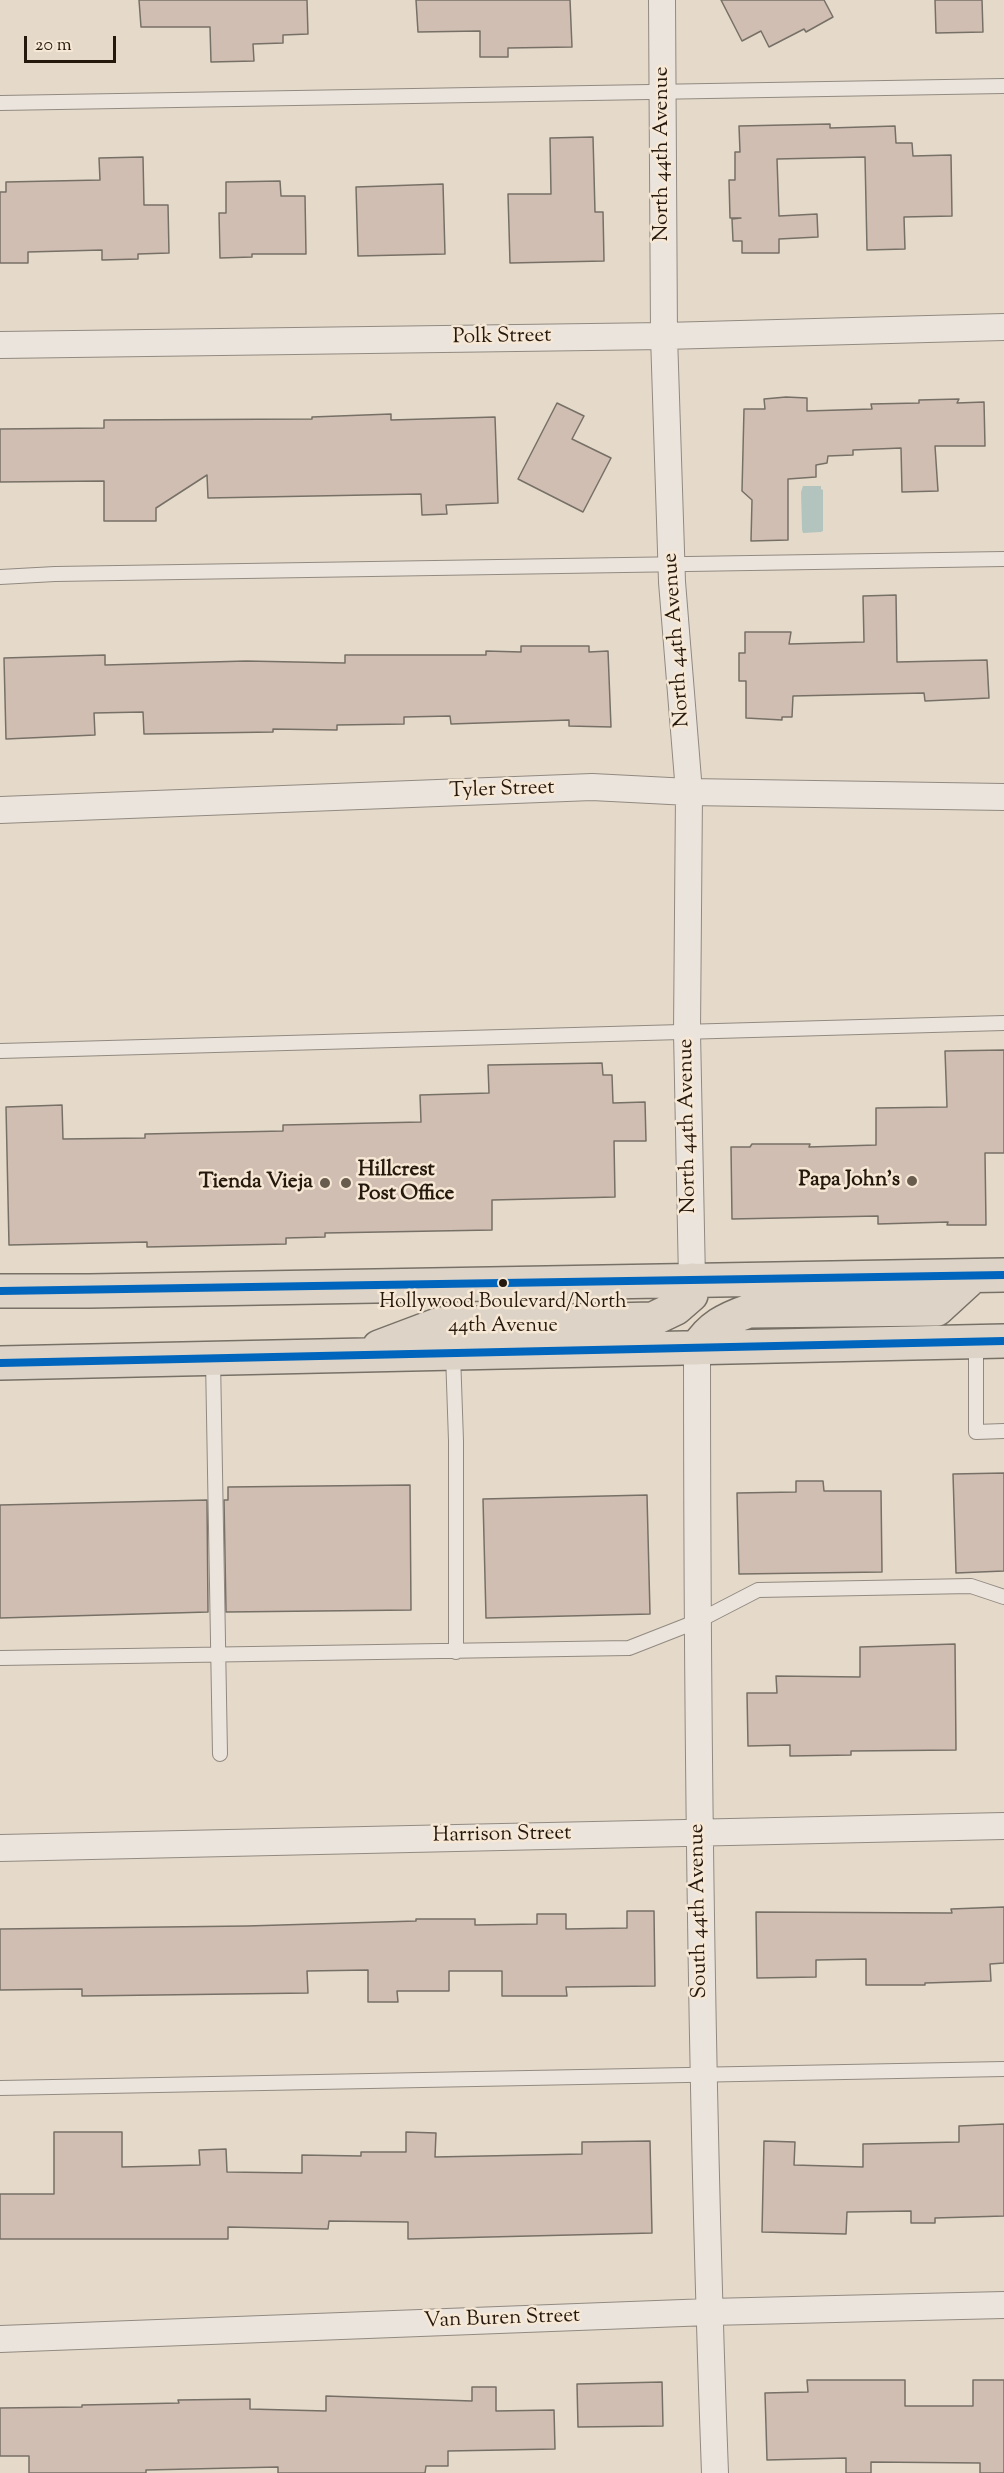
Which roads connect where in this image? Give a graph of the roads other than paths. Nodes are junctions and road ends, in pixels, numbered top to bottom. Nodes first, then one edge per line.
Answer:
1 (662, 0) edge
2 (1004, 86) edge
3 (662, 93) junction
4 (0, 104) edge
5 (1004, 327) edge
6 (664, 336) junction
7 (0, 345) edge
8 (1004, 559) edge
9 (672, 566) junction
10 (0, 577) edge
11 (689, 792) junction
12 (1004, 797) edge
13 (0, 810) edge
14 (1004, 1023) edge
15 (687, 1032) junction
16 (0, 1051) edge
17 (988, 1275) edge
18 (692, 1280) junction
19 (0, 1291) edge
20 (990, 1342) edge
21 (697, 1348) junction
22 (453, 1354) junction
23 (355, 1356) junction
24 (213, 1359) junction
25 (0, 1363) edge
26 (1004, 1431) edge
27 (1004, 1597) edge
28 (698, 1621) junction
29 (456, 1652) junction
30 (218, 1654) junction
31 (0, 1658) edge
32 (220, 1754) dead end
33 (1004, 1826) edge
34 (698, 1831) junction
35 (0, 1848) edge
36 (1004, 2069) edge
37 (704, 2075) junction
38 (0, 2088) edge
39 (1004, 2305) edge
40 (709, 2312) junction
41 (0, 2339) edge
42 (715, 2473) edge

1 - 3 street, North 44th Avenue
2 - 3 lane
3 - 4 lane
3 - 6 street, North 44th Avenue
5 - 6 street, Polk Street
6 - 7 street, Polk Street
6 - 9 street, North 44th Avenue
8 - 9 lane
9 - 10 lane
9 - 11 street, North 44th Avenue
11 - 12 street, Tyler Street
11 - 13 street, Tyler Street
11 - 15 street, North 44th Avenue
14 - 15 lane
15 - 16 lane
15 - 18 street, North 44th Avenue
17 - 18 highway
17 - 21 highway
18 - 19 highway
18 - 23 highway
20 - 21 highway
20 - 26 lane
21 - 22 highway
21 - 28 street, South 44th Avenue
22 - 23 highway
22 - 29 lane
23 - 24 highway
24 - 25 highway
24 - 30 lane
27 - 28 lane
28 - 29 lane
28 - 34 street, South 44th Avenue
29 - 30 lane
30 - 31 lane
30 - 32 lane
33 - 34 street, Harrison Street
34 - 35 street, Harrison Street
34 - 37 street, South 44th Avenue
36 - 37 lane
37 - 38 lane
37 - 40 street, South 44th Avenue
39 - 40 street, Van Buren Street
40 - 41 street, Van Buren Street
40 - 42 street, South 44th Avenue

